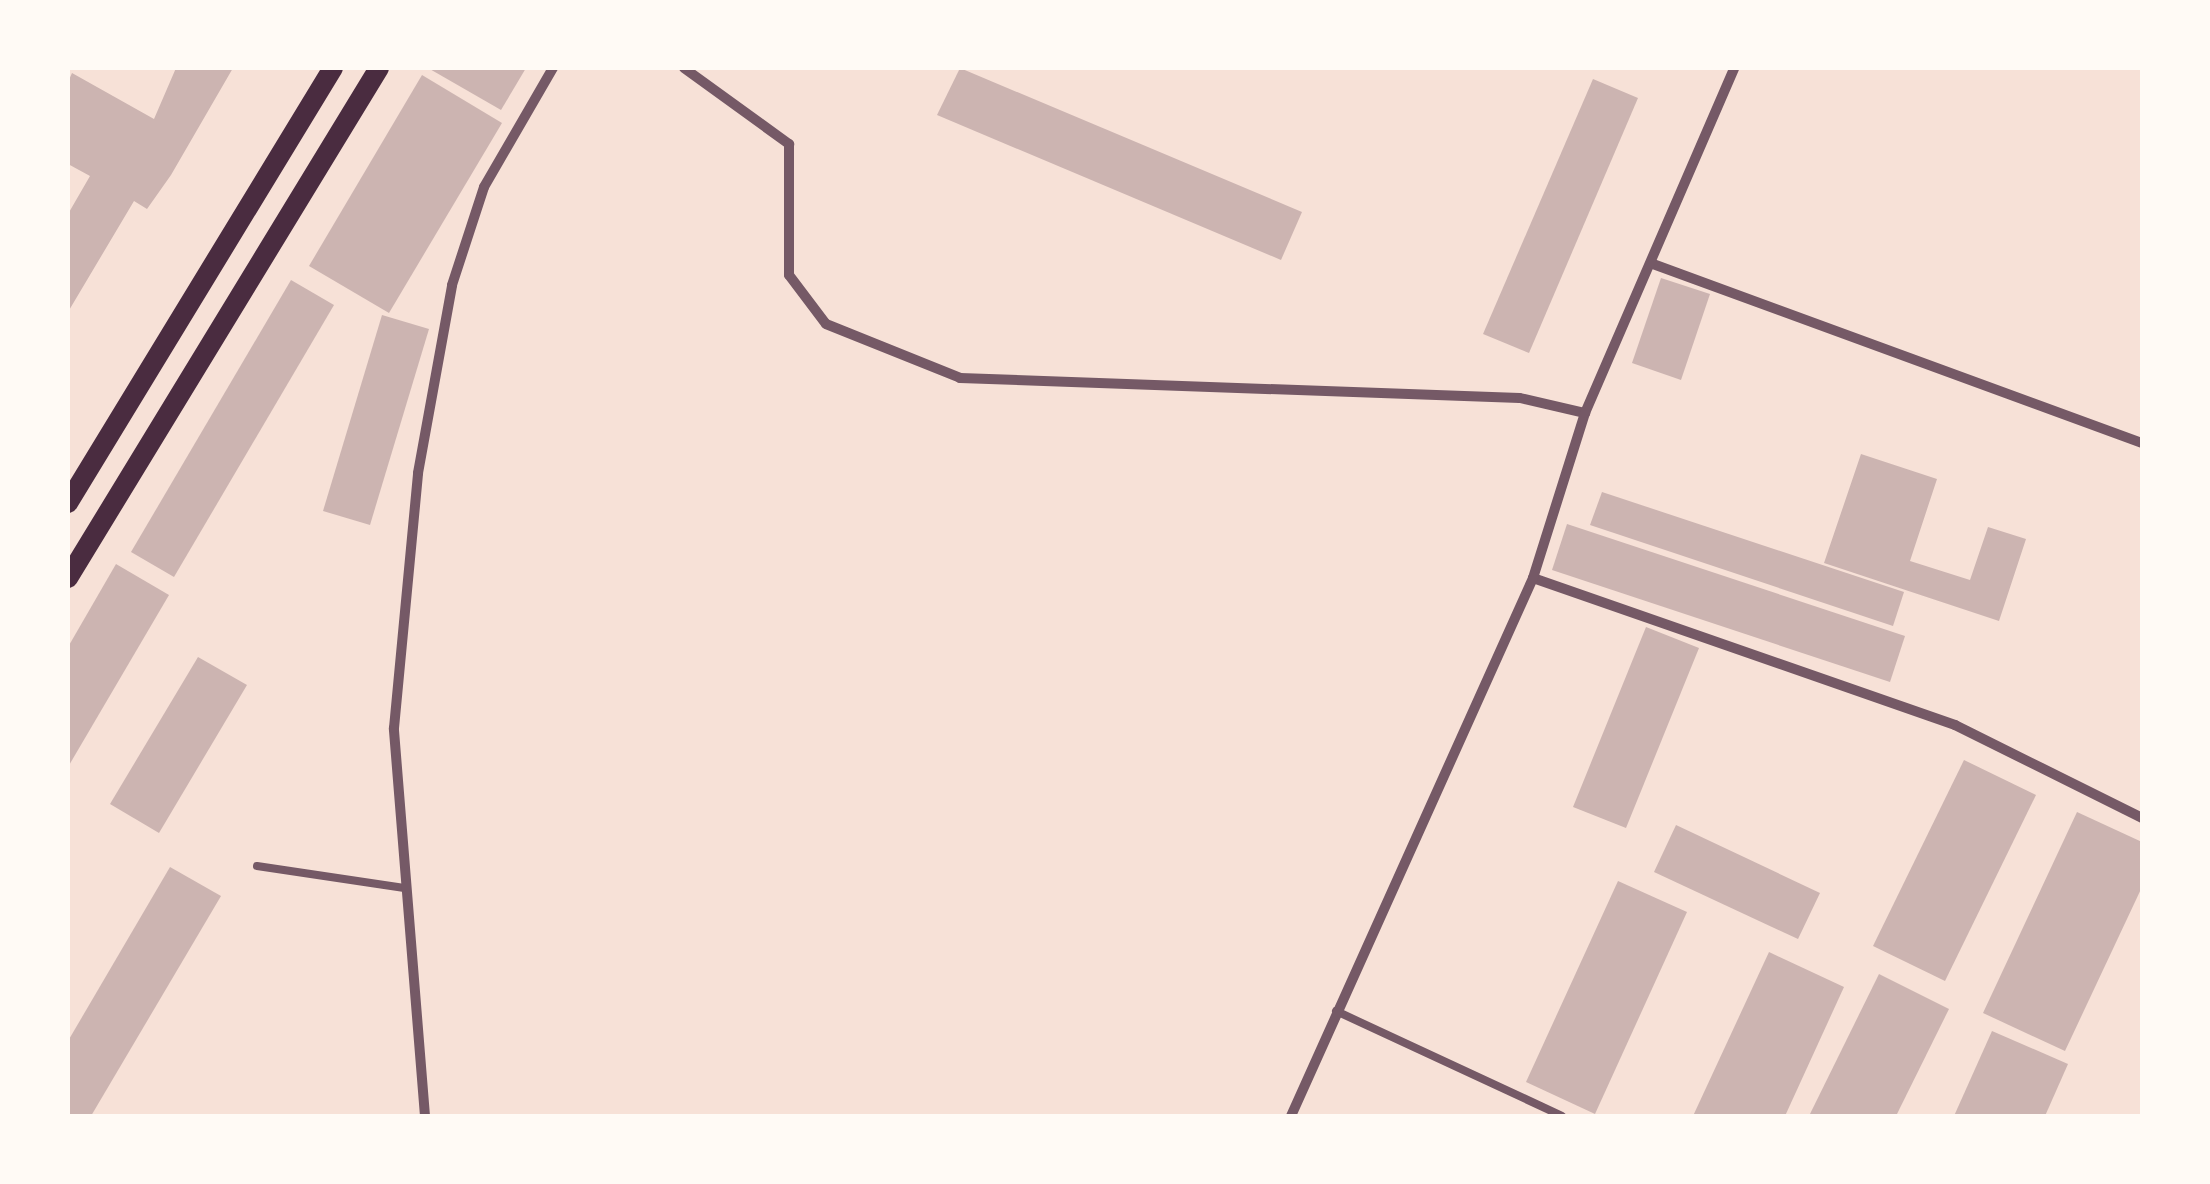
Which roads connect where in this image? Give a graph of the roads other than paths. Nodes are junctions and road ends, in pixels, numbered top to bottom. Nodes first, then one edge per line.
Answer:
1 (333, 68) edge
2 (379, 68) edge
3 (553, 68) edge
4 (684, 68) edge
5 (1734, 68) edge
6 (1652, 264) junction
7 (1585, 413) junction
8 (2142, 443) edge
9 (68, 503) edge
10 (68, 578) edge
11 (1533, 578) junction
12 (2142, 818) edge
13 (257, 866) dead end
14 (404, 888) junction
15 (1336, 1010) junction
16 (425, 1116) edge
17 (1291, 1116) edge
18 (1562, 1116) edge

1 - 9 main road
2 - 10 main road
3 - 14 street
4 - 7 street
5 - 6 street
6 - 7 street
6 - 8 street
7 - 11 street
11 - 12 street
11 - 15 street
13 - 14 lane
14 - 16 street
15 - 17 street
15 - 18 lane

